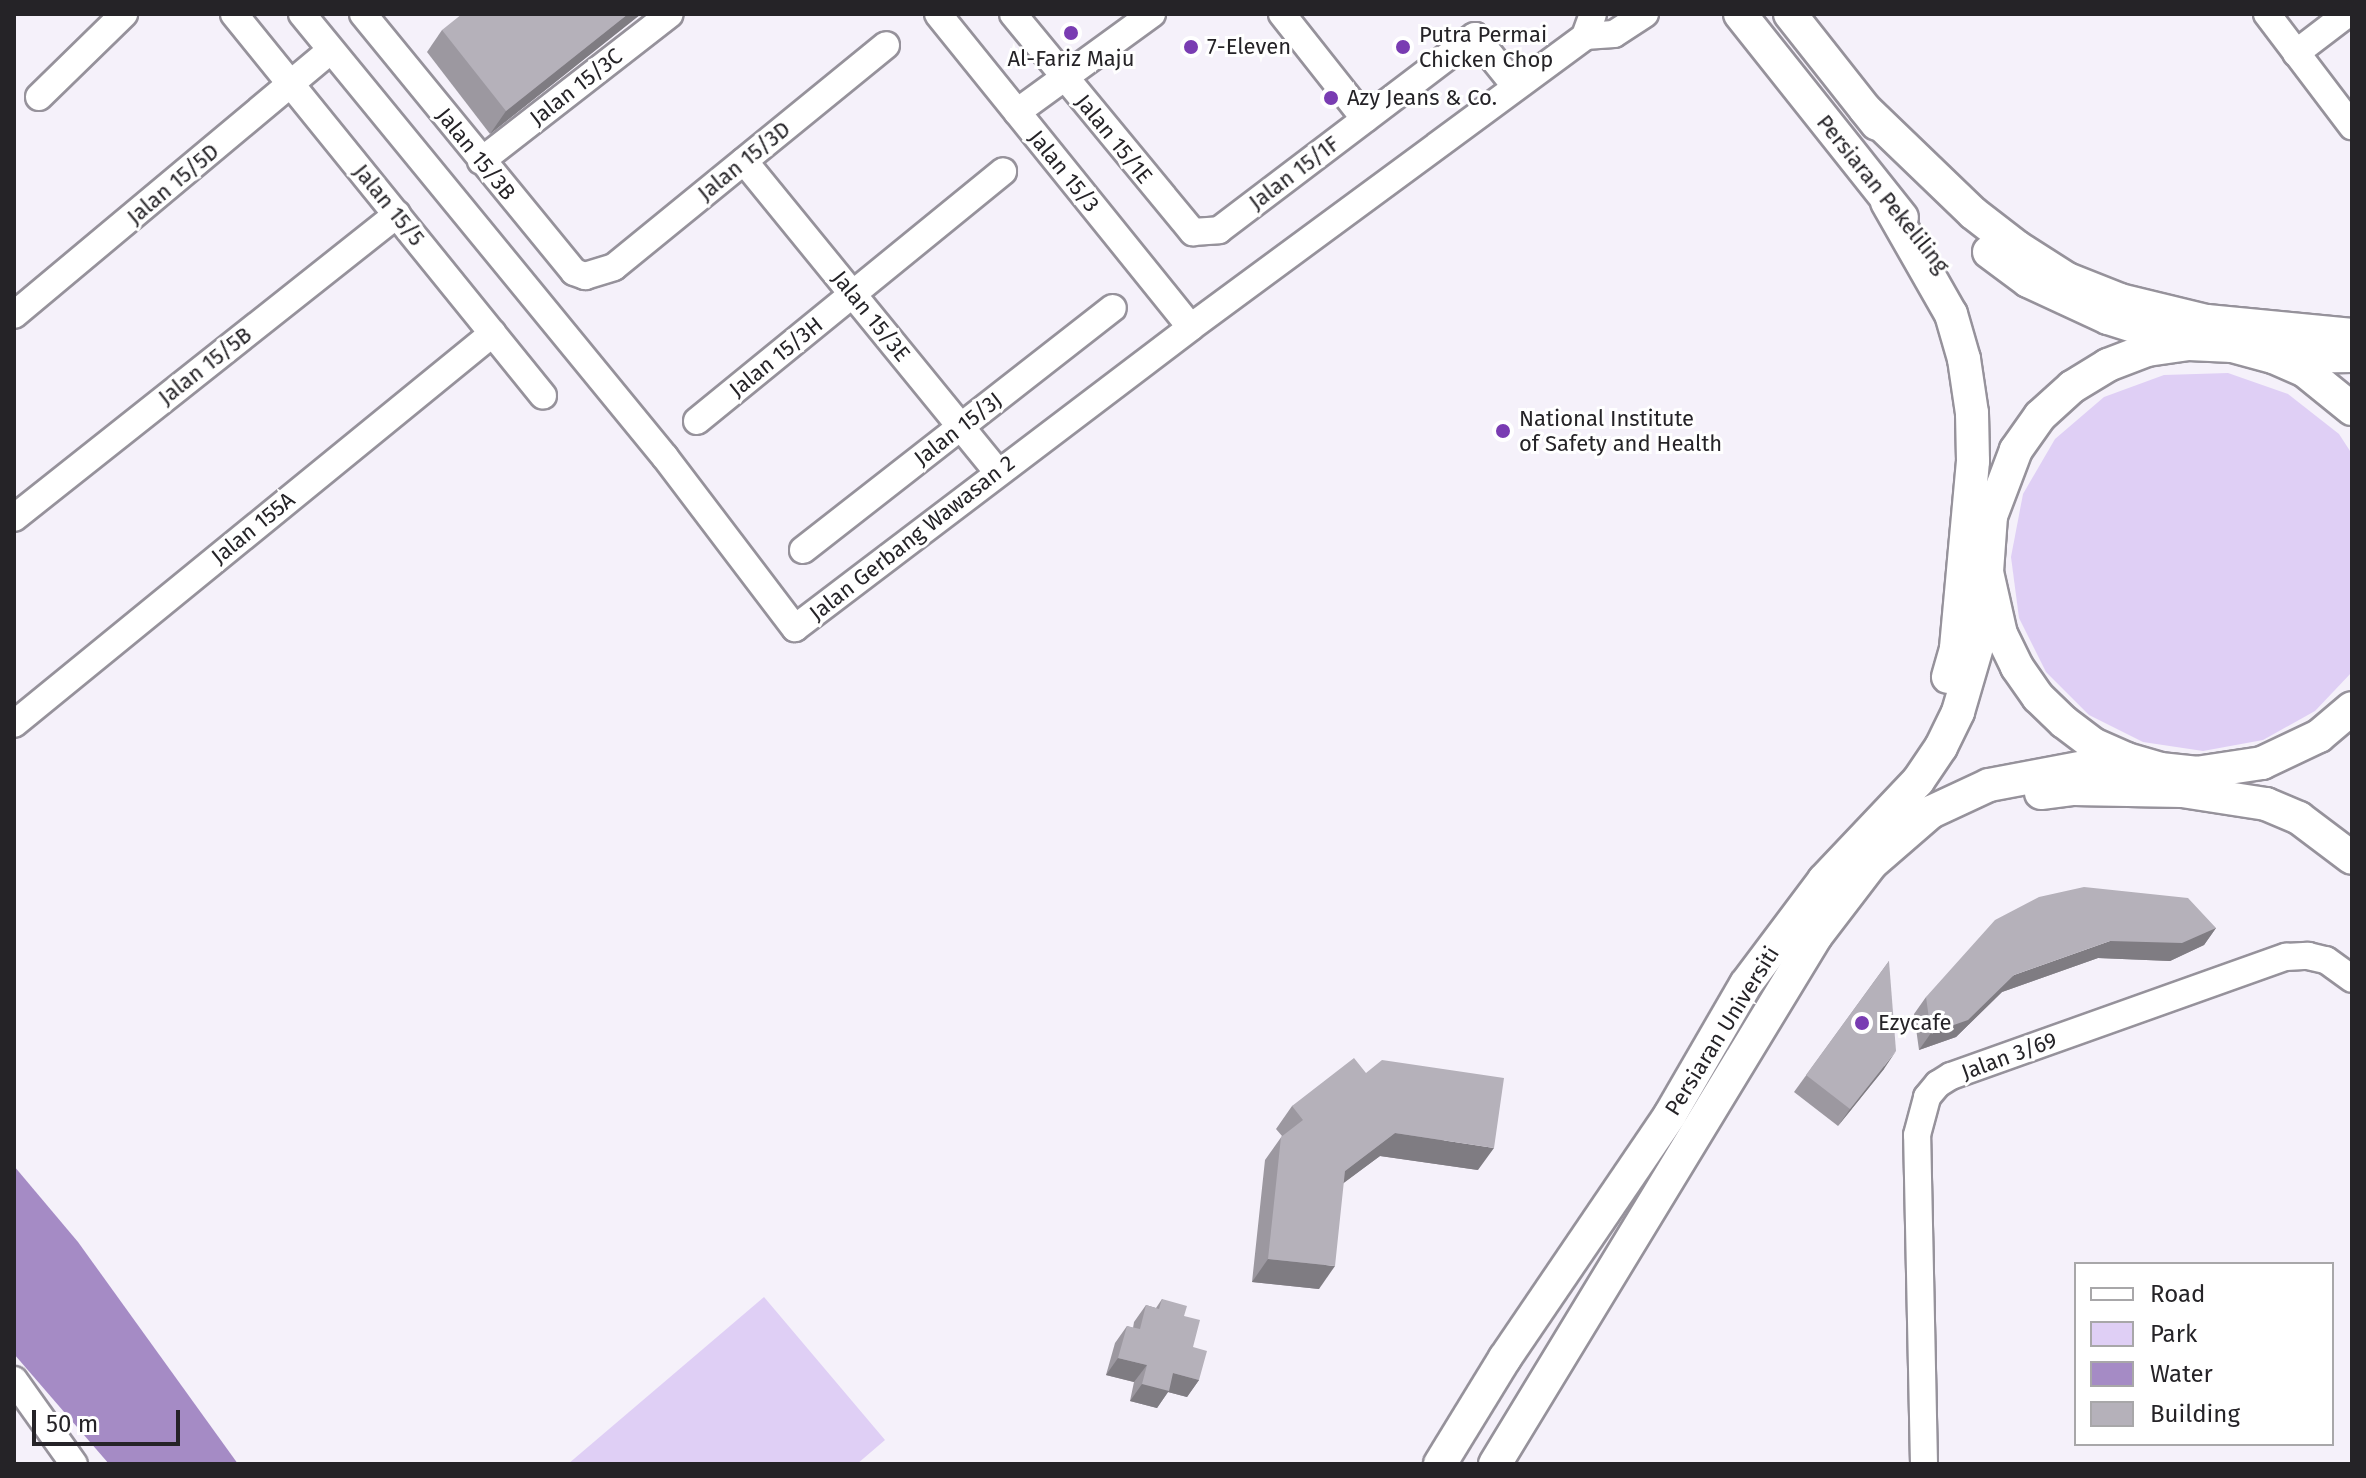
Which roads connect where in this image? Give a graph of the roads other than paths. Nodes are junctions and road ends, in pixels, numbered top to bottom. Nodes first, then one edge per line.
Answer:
1 (124, 14) edge
2 (234, 14) edge
3 (302, 14) edge
4 (670, 14) edge
5 (938, 14) edge
6 (1013, 14) edge
7 (1152, 14) edge
8 (1282, 14) edge
9 (1645, 14) edge
10 (1740, 14) edge
11 (1790, 14) edge
12 (2267, 14) edge
13 (2347, 14) edge
14 (377, 19) edge
15 (1589, 25) edge
16 (886, 45) dead end
17 (330, 51) junction
18 (2296, 53) junction
19 (1064, 77) junction
20 (292, 85) junction
21 (1516, 87) junction
22 (39, 97) dead end
23 (1865, 109) junction
24 (1017, 112) junction
25 (1365, 119) junction
26 (2352, 126) edge
27 (481, 161) junction
28 (744, 161) junction
29 (1003, 171) dead end
30 (1887, 202) junction
31 (397, 214) junction
32 (1185, 227) joint
33 (600, 274) joint
34 (853, 294) junction
35 (1113, 308) dead end
36 (14, 315) edge
37 (1191, 327) junction
38 (493, 333) junction
39 (2352, 335) edge
40 (2189, 344) junction
41 (2352, 356) edge
42 (2273, 357) junction
43 (543, 395) dead end
44 (2352, 409) edge
45 (697, 421) dead end
46 (961, 426) junction
47 (998, 472) junction
48 (1998, 489) junction
49 (14, 518) edge
50 (803, 550) dead end
51 (1991, 599) junction
52 (2352, 708) edge
53 (14, 724) edge
54 (2126, 759) junction
55 (2231, 770) junction
56 (2352, 832) edge
57 (2352, 858) edge
58 (2352, 979) edge
59 (1746, 984) junction
60 (1767, 1014) junction
61 (14, 1380) edge
62 (74, 1464) edge
63 (1440, 1464) edge
64 (1495, 1464) edge
65 (1924, 1464) edge

1 - 22 street
2 - 20 street, Jalan 15/5
3 - 17 street, Jalan Gerbang Wawasan 2
4 - 27 street, Jalan 15/3C
5 - 24 street, Jalan 15/3
6 - 19 street, Jalan 15/1E
7 - 19 street
8 - 25 street
9 - 15 street, Jalan Gerbang Wawasan 2
10 - 30 main road, Persiaran Pekeliling
11 - 23 main road, Persiaran Pekeliling
12 - 18 street
13 - 18 street
14 - 27 street, Jalan 15/3B
15 - 21 street, Jalan Gerbang Wawasan 2
16 - 28 street, Jalan 15/3D
17 - 20 street, Jalan 15/5D
17 - 47 street, Jalan Gerbang Wawasan 2
18 - 26 street
19 - 24 street
19 - 32 street, Jalan 15/1E
20 - 31 street, Jalan 15/5
20 - 36 street, Jalan 15/5D
21 - 25 street, Jalan 15/1F
21 - 37 street, Jalan Gerbang Wawasan 2
23 - 39 main road
23 - 40 main road, Persiaran Pekeliling
24 - 37 street, Jalan 15/3
25 - 32 street, Jalan 15/1F
27 - 33 street, Jalan 15/3B
28 - 33 street, Jalan 15/3D
28 - 34 street, Jalan 15/3E
29 - 34 street, Jalan 15/3H
30 - 48 main road, Persiaran Pekeliling
30 - 59 main road
31 - 38 street, Jalan 15/5
31 - 49 street, Jalan 15/5B
34 - 45 street, Jalan 15/3H
34 - 46 street, Jalan 15/3E
35 - 46 street, Jalan 15/3J
37 - 47 street, Jalan Gerbang Wawasan 2
38 - 43 street, Jalan 15/5
38 - 53 street, Jalan 155A
40 - 42 main road
40 - 48 main road
41 - 42 main road
42 - 44 main road
46 - 47 street, Jalan 15/3E
46 - 50 street, Jalan 15/3J
48 - 51 main road
51 - 54 main road
51 - 59 main road, Persiaran Universiti
52 - 55 main road
54 - 55 main road
54 - 60 main road, Persiaran Universiti
55 - 56 main road
57 - 60 main road
58 - 65 street, Jalan 3/69
59 - 63 main road, Persiaran Universiti
60 - 64 main road, Persiaran Universiti
61 - 62 street

